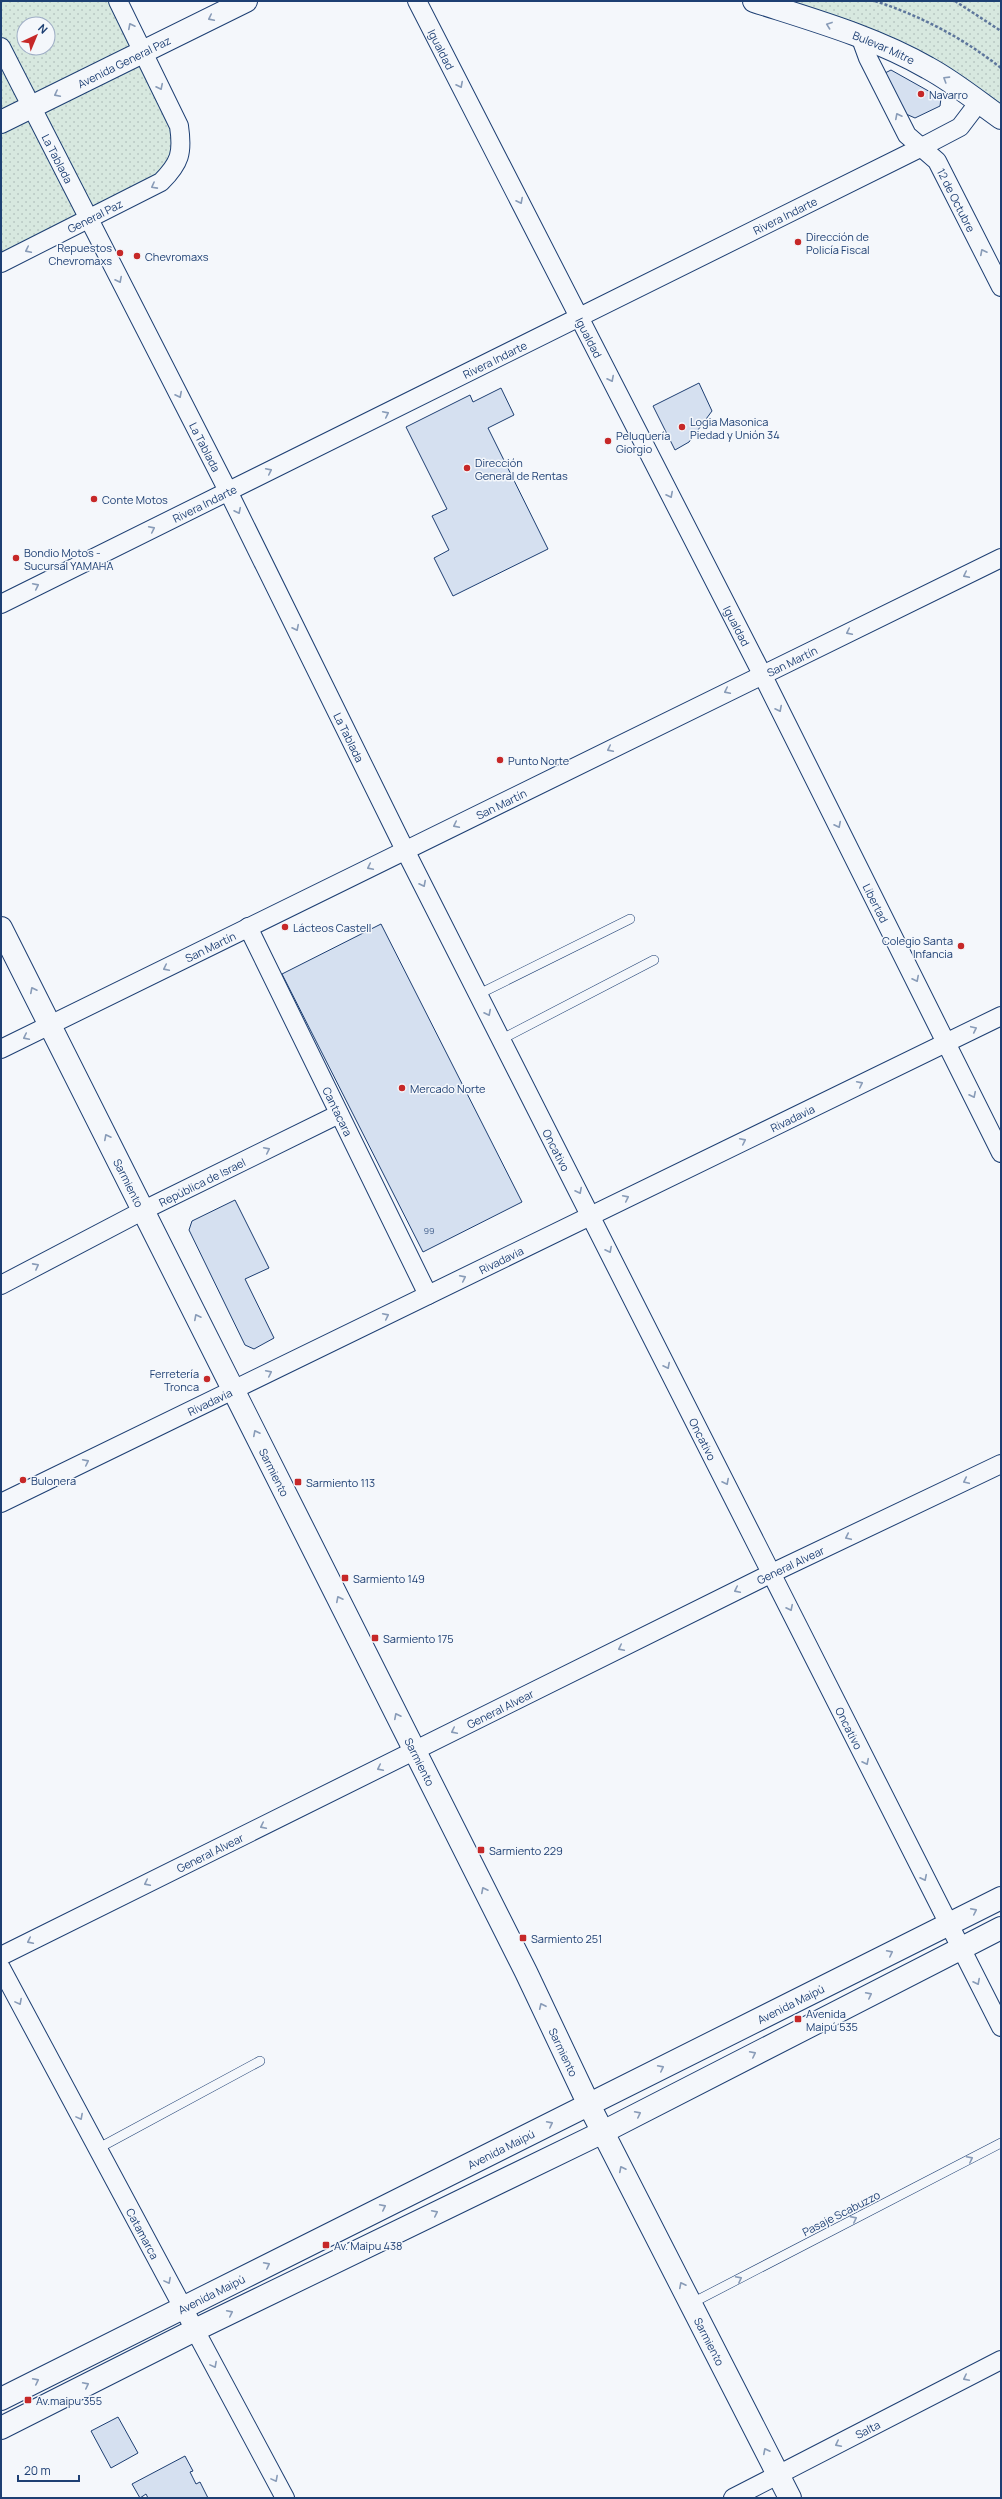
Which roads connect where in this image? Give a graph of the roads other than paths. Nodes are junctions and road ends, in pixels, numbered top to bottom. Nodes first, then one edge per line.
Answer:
1 (118, 1) edge
2 (246, 1) edge
3 (417, 1) edge
4 (754, 1) edge
5 (860, 36) junction
6 (1, 47) edge
7 (143, 52) junction
8 (979, 102) junction
9 (32, 107) junction
10 (1001, 118) edge
11 (1, 122) edge
12 (920, 148) junction
13 (88, 220) junction
14 (1, 263) edge
15 (1001, 287) edge
16 (580, 318) junction
17 (228, 491) junction
18 (1001, 558) edge
19 (1, 604) edge
20 (762, 674) junction
21 (406, 850) junction
22 (630, 919) dead end
23 (1, 928) edge
24 (248, 928) junction
25 (654, 960) dead end
26 (478, 994) junction
27 (1001, 1016) edge
28 (51, 1024) junction
29 (502, 1039) junction
30 (947, 1042) junction
31 (1, 1049) edge
32 (339, 1114) junction
33 (1001, 1153) edge
34 (144, 1210) junction
35 (591, 1216) junction
36 (1, 1285) edge
37 (428, 1295) junction
38 (234, 1390) junction
39 (1001, 1464) edge
40 (1, 1503) edge
41 (772, 1573) junction
42 (415, 1751) junction
43 (1001, 1898) edge
44 (947, 1924) junction
45 (1001, 1928) edge
46 (960, 1948) junction
47 (1, 1956) edge
48 (1, 1968) edge
49 (1001, 2027) edge
50 (260, 2061) dead end
51 (588, 2105) junction
52 (603, 2132) junction
53 (1001, 2143) edge
54 (97, 2149) junction
55 (692, 2303) junction
56 (182, 2308) junction
57 (195, 2330) junction
58 (1001, 2360) edge
59 (1, 2399) edge
60 (1, 2428) edge
61 (778, 2475) junction
62 (285, 2498) edge
63 (733, 2498) edge
64 (790, 2498) edge

7 -> 1 street
2 -> 7 main road, Avenida General Paz
3 -> 16 street, Igualdad
5 -> 4 main road, Bulevar Mitre
8 -> 5 main road, Bulevar Mitre
12 -> 5 street, 12 de Octubre
6 - 9 street, La Tablada
7 -> 9 main road, Avenida General Paz
7 -> 13 street, General Paz
8 - 10 main road, Bulevar Mitre
8 - 12 street, Rivera Indarte
9 - 11 main road, Avenida General Paz
9 - 13 street, La Tablada
15 -> 12 street, 12 de Octubre
12 - 16 street, Rivera Indarte
13 -> 14 street, General Paz
13 -> 17 street, La Tablada
17 -> 16 street, Rivera Indarte
16 -> 20 street, Igualdad
19 -> 17 street, Rivera Indarte
17 -> 21 street, La Tablada
18 -> 20 street, San Martín
20 -> 21 street, San Martín
20 -> 30 street, Libertad
21 -> 24 street, San Martín
21 -> 26 street, Oncativo
22 - 26 lane
28 -> 23 main road, Sarmiento
24 -> 28 street, San Martín
24 - 32 street, Cantacara
25 - 29 lane
26 -> 29 street, Oncativo
30 -> 27 street, Rivadavia
28 -> 31 street, San Martín
34 -> 28 main road, Sarmiento
29 -> 35 street, Oncativo
30 -> 33 street, Libertad
35 -> 30 street, Rivadavia
34 -> 32 street, República de Israel
32 - 37 street, Cantacara
36 -> 34 street, República de Israel
38 -> 34 main road, Sarmiento
37 -> 35 street, Rivadavia
35 -> 41 street, Oncativo
38 -> 37 street, Rivadavia
40 -> 38 street, Rivadavia
42 -> 38 main road, Sarmiento
39 -> 41 street, General Alvear
41 -> 42 street, General Alvear
41 -> 44 street, Oncativo
42 -> 47 street, General Alvear
51 -> 42 main road, Sarmiento
44 -> 43 main road, Avenida Maipú
44 - 46 street, Oncativo
51 -> 44 main road, Avenida Maipú
45 - 46 main road
46 -> 49 street, Oncativo
52 -> 46 main road
48 -> 54 street, Catamarca
50 - 54 lane
51 - 52 main road, Sarmiento
56 -> 51 main road, Avenida Maipú
55 -> 52 main road, Sarmiento
57 -> 52 main road
55 -> 53 lane, Pasaje Scabuzzo
54 -> 56 street, Catamarca
61 -> 55 main road, Sarmiento
56 - 57 street, Catamarca
59 -> 56 main road, Avenida Maipú
60 -> 57 main road
57 -> 62 street, Catamarca
58 -> 61 street, Salta
61 - 63 street, Salta
61 - 64 main road, Sarmiento

